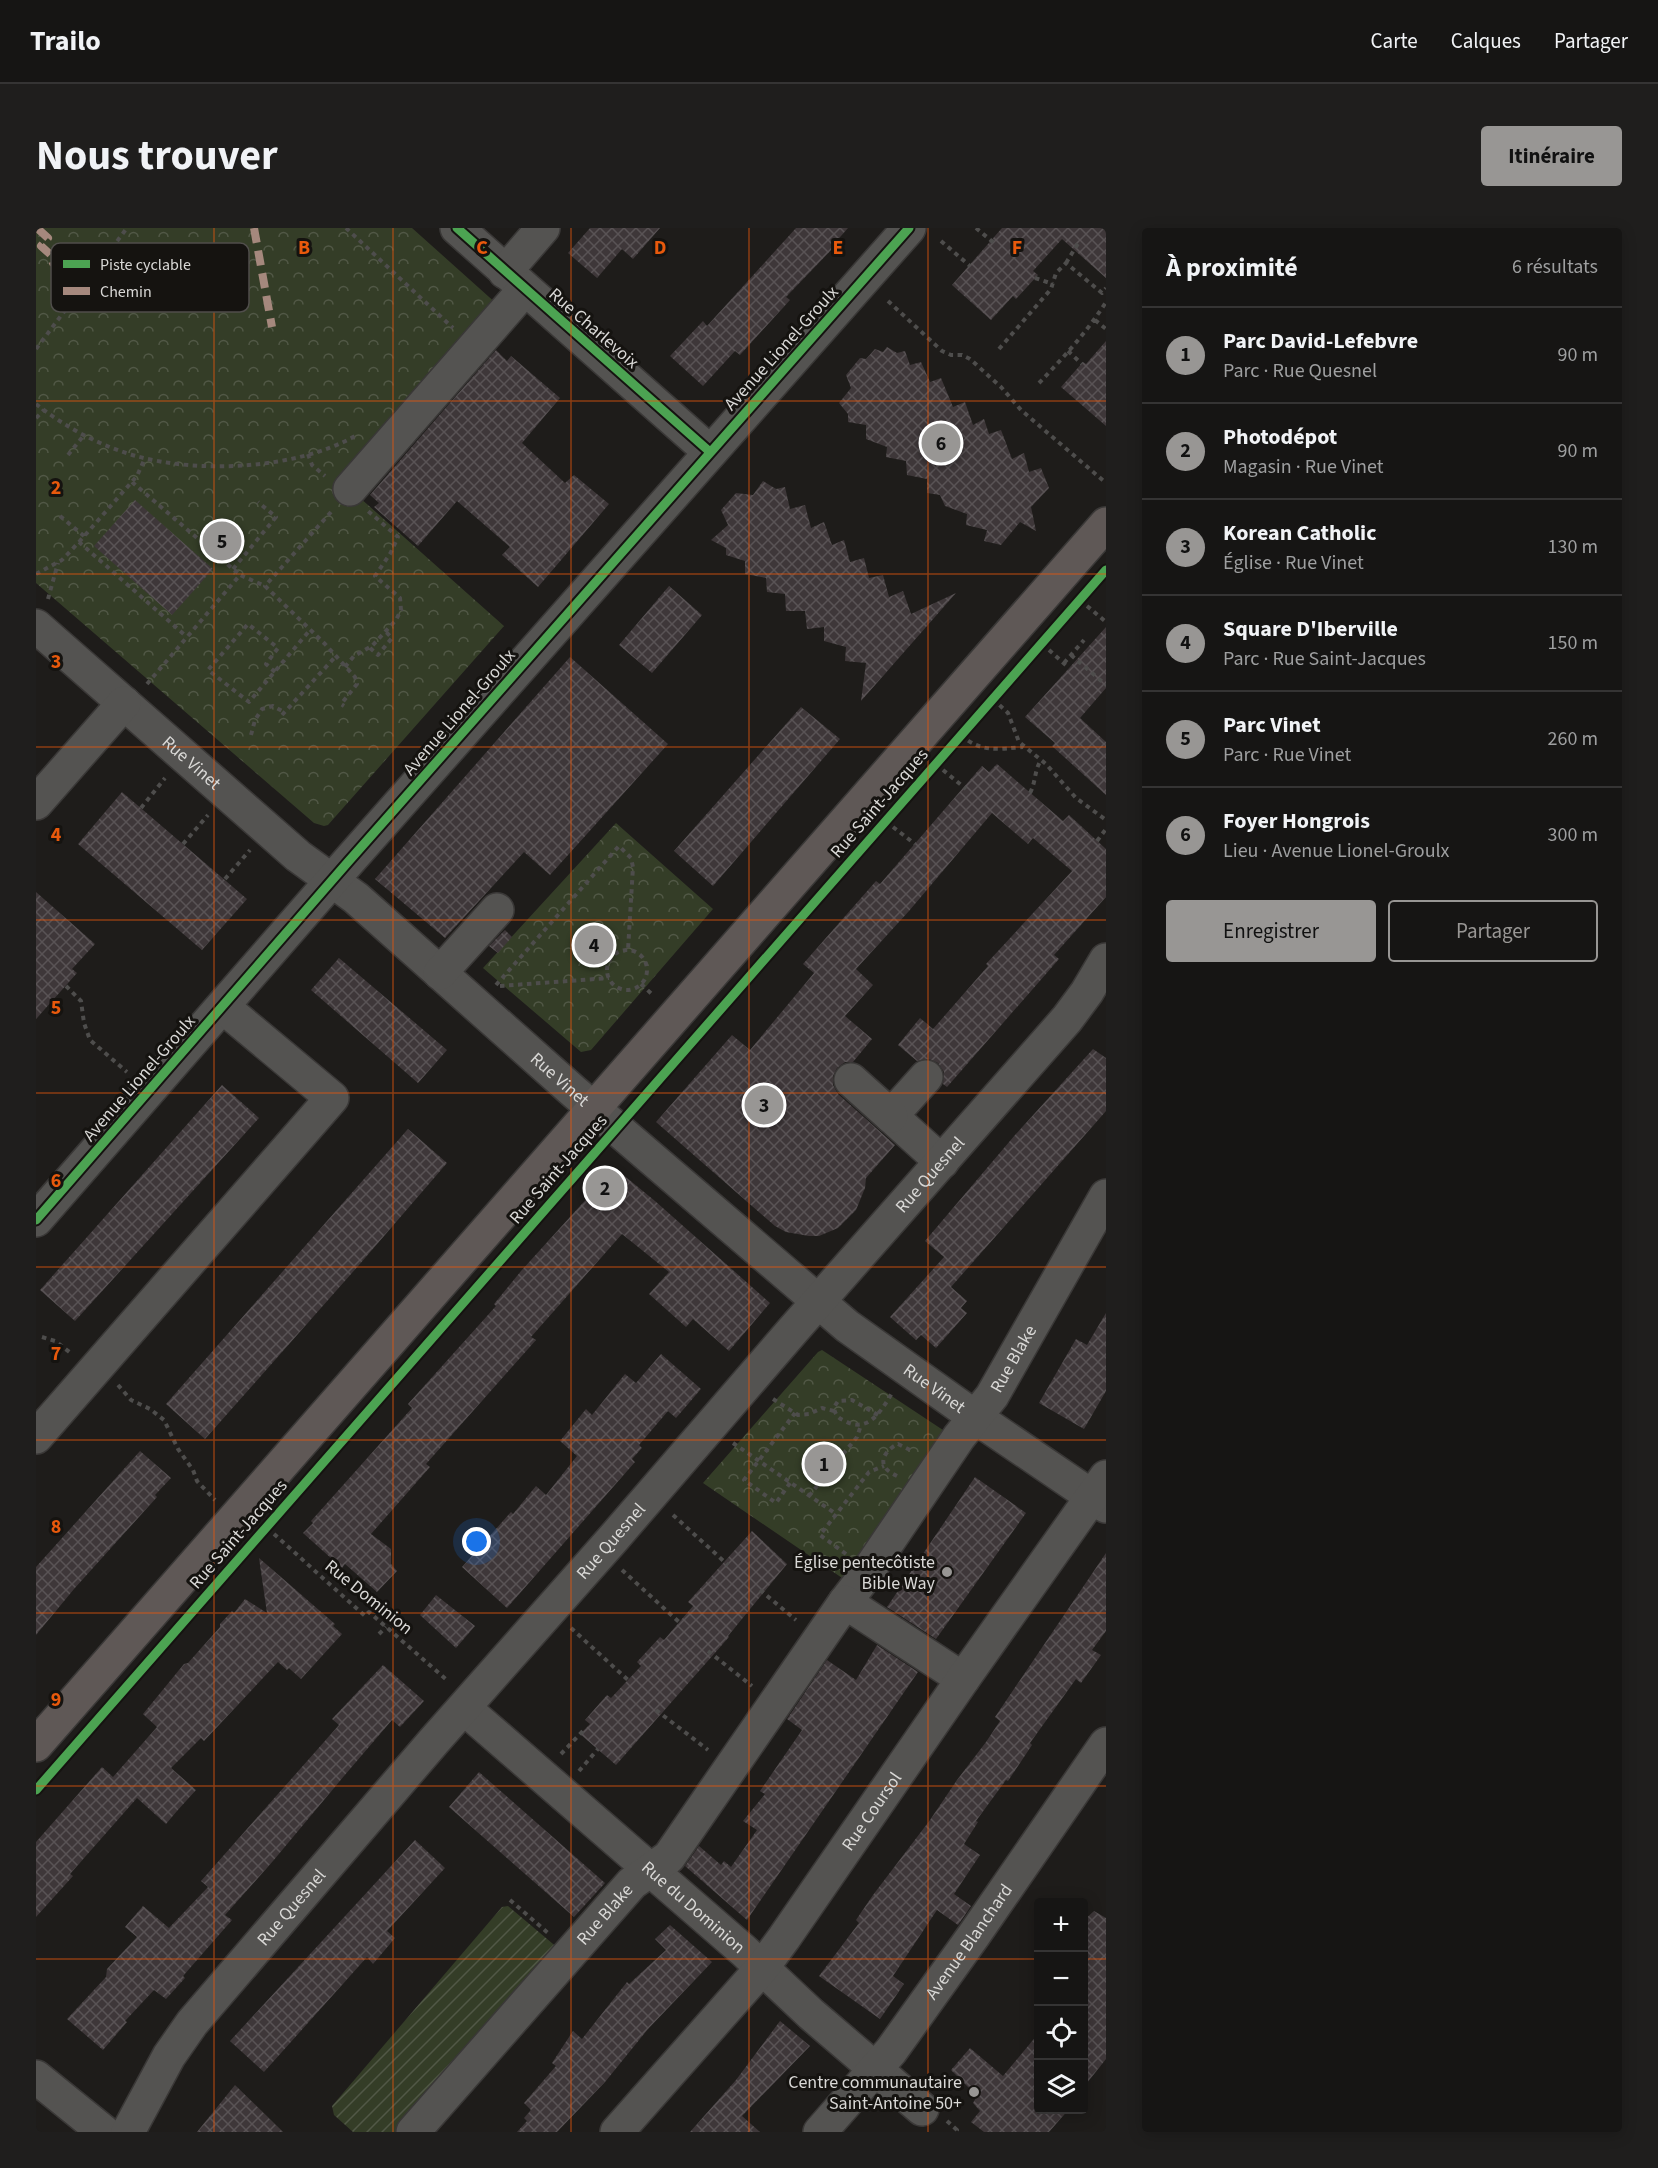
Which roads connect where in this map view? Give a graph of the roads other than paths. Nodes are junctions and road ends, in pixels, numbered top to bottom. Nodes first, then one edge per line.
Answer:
1 (457, 228) edge
2 (543, 228) edge
3 (909, 228) edge
4 (515, 281) junction
5 (710, 452) junction
6 (344, 496) road end
7 (1106, 524) edge
8 (42, 613) edge
9 (136, 693) junction
10 (36, 803) edge
11 (332, 881) junction
12 (497, 910) dead end
13 (1106, 960) edge
14 (440, 973) junction
15 (223, 1007) junction
16 (926, 1077) dead end
17 (851, 1080) dead end
18 (593, 1108) junction
19 (891, 1116) junction
20 (942, 1162) junction
21 (1106, 1196) edge
22 (36, 1220) edge
23 (819, 1302) junction
24 (975, 1417) junction
25 (36, 1437) edge
26 (1101, 1493) edge
27 (845, 1602) junction
28 (963, 1679) junction
29 (456, 1694) junction
30 (36, 1744) edge
31 (1106, 1744) edge
32 (651, 1869) junction
33 (762, 1968) junction
34 (876, 2069) junction
35 (36, 2077) edge
36 (922, 2109) dead end
37 (104, 2132) edge
38 (128, 2132) edge
39 (413, 2132) edge
40 (617, 2132) edge
41 (820, 2132) edge

1 - 4 street, Rue Charlevoix
2 - 4 street
3 - 5 street, Avenue Lionel-Groulx
4 - 5 street, Rue Charlevoix
4 - 6 street
5 - 11 street, Avenue Lionel-Groulx
7 - 18 main road, Rue Saint-Jacques
8 - 9 street, Rue Vinet
9 - 10 street
9 - 11 street, Rue Vinet
11 - 14 street, Rue Vinet
11 - 15 street, Avenue Lionel-Groulx
12 - 14 street
13 - 20 street, Rue Quesnel
14 - 18 street, Rue Vinet
15 - 22 street, Avenue Lionel-Groulx
15 - 25 street
16 - 19 street
17 - 19 street
18 - 23 street, Rue Vinet
18 - 30 main road, Rue Saint-Jacques
19 - 20 street
20 - 23 street, Rue Quesnel
21 - 24 street, Rue Blake
23 - 24 street, Rue Vinet
23 - 29 street, Rue Quesnel
24 - 26 street, Rue Vinet
24 - 27 street, Rue Blake
26 - 28 street, Rue Coursol
27 - 28 street
27 - 32 street, Rue Blake
28 - 33 street, Rue Coursol
29 - 32 street, Rue du Dominion
29 - 38 street, Rue Quesnel
31 - 34 street, Avenue Blanchard
32 - 33 street, Rue du Dominion
32 - 39 street, Rue Blake
33 - 34 street, Rue du Dominion
33 - 40 street, Rue Coursol
34 - 36 street, Rue du Dominion
34 - 41 street, Avenue Blanchard
35 - 37 street

